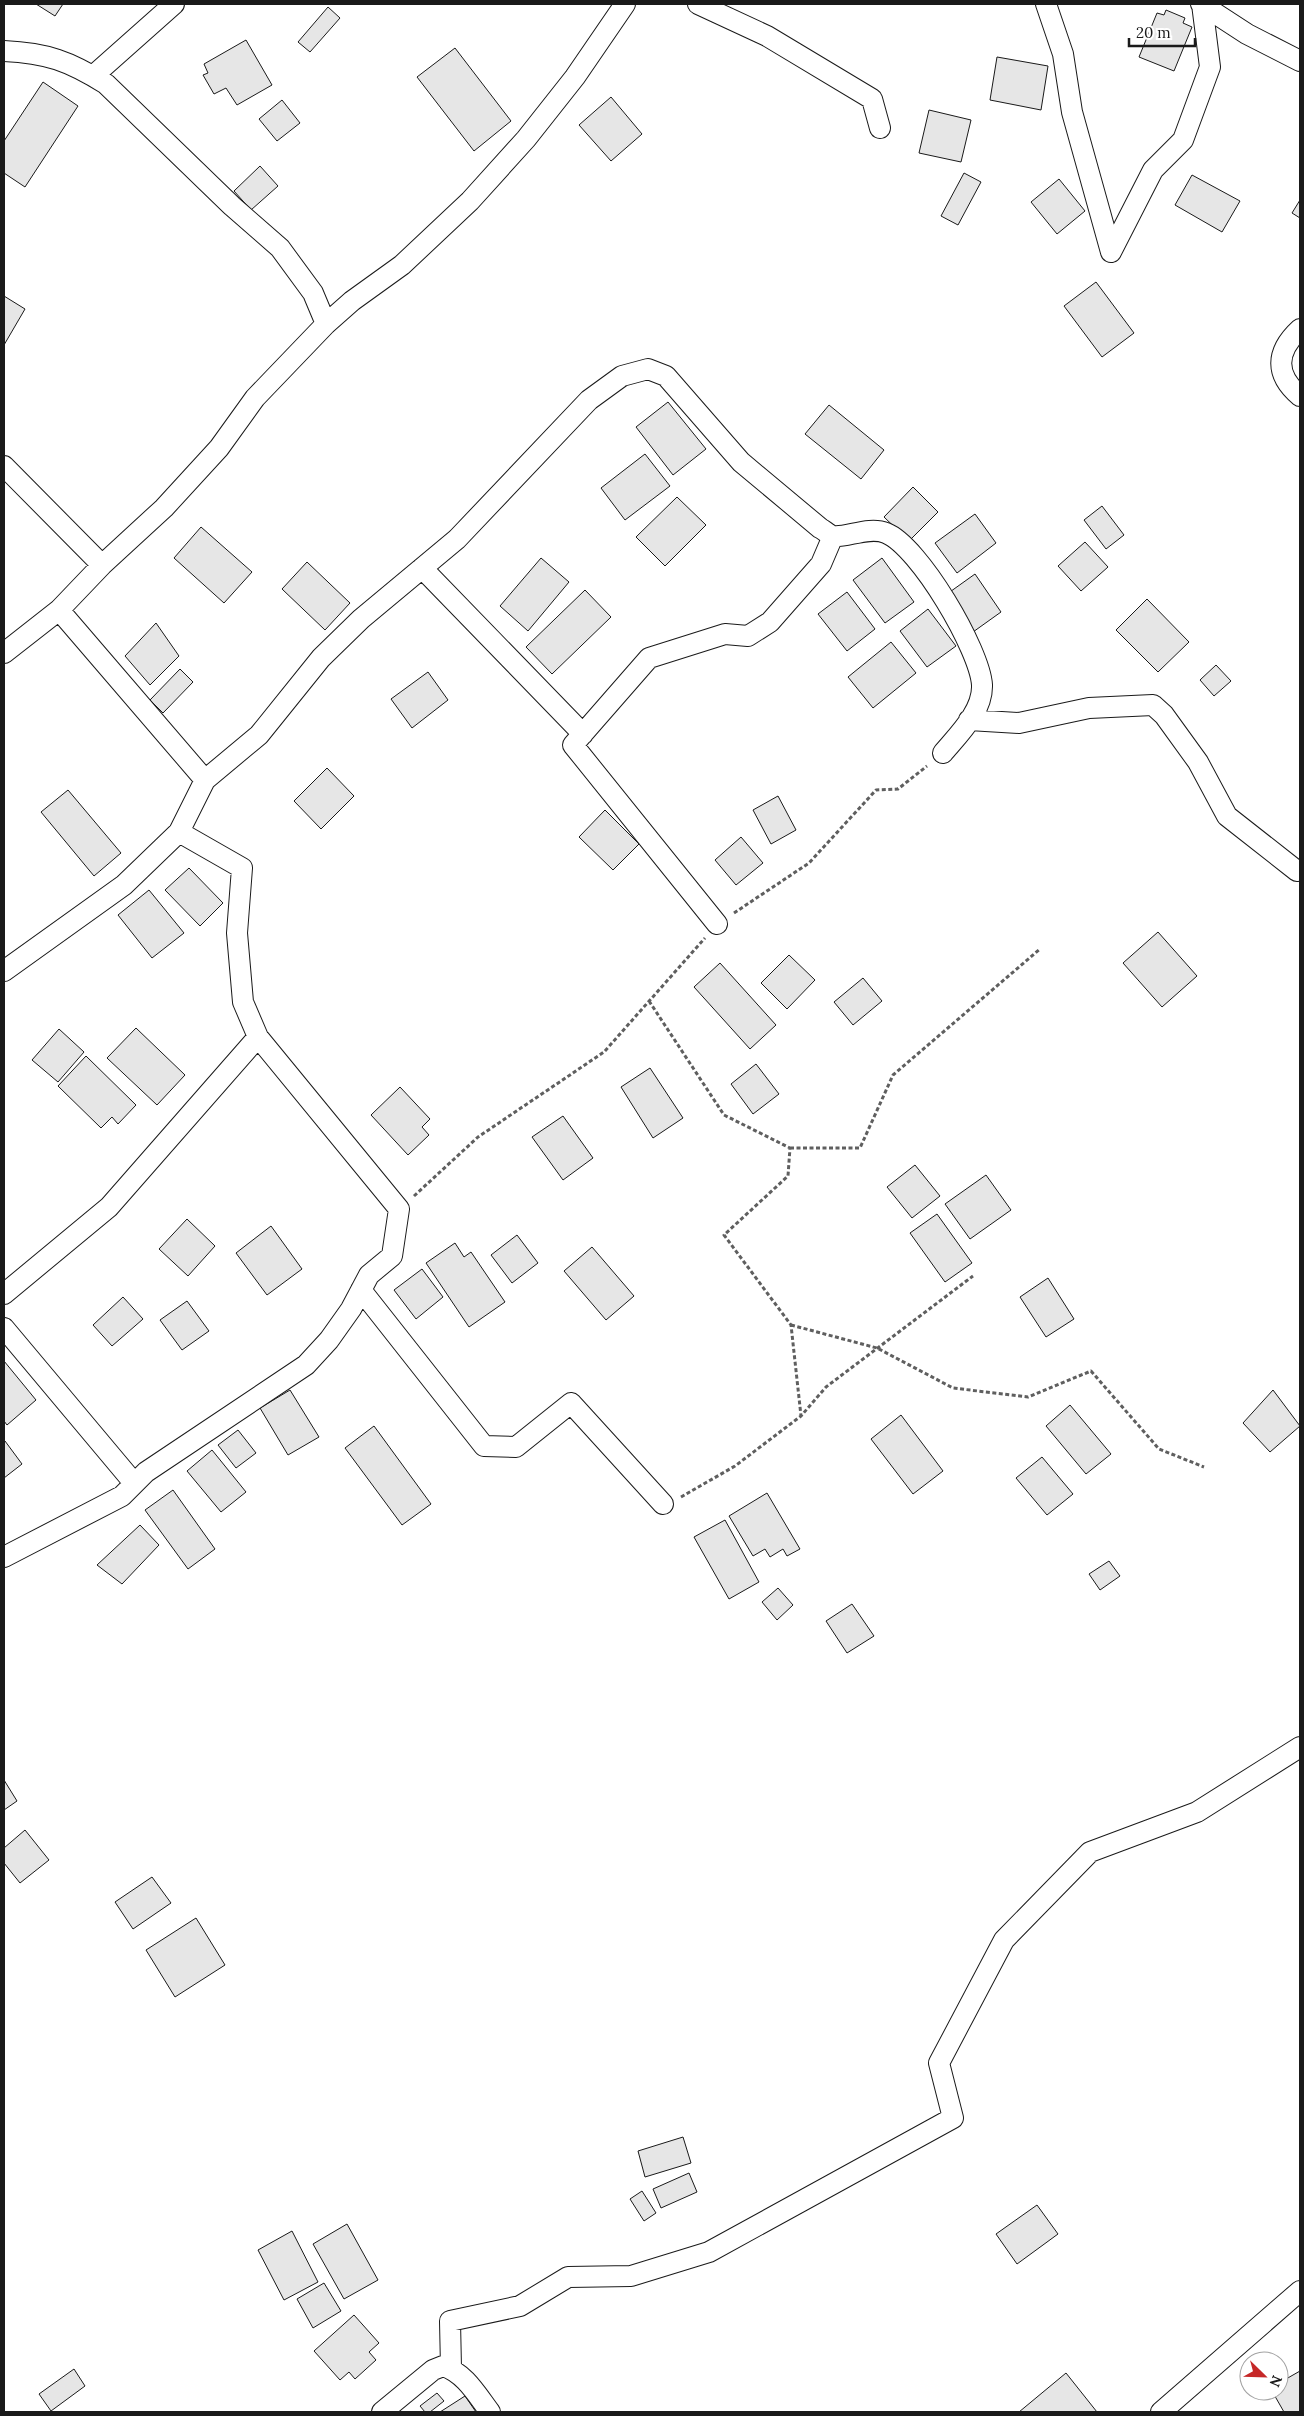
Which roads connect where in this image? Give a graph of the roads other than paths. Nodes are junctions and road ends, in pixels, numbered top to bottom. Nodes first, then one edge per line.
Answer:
1 (174, 4) edge
2 (625, 4) edge
3 (698, 4) edge
4 (1046, 4) edge
5 (1201, 4) edge
6 (4, 51) edge
7 (1300, 60) edge
8 (93, 76) junction
9 (880, 128) dead end
10 (326, 324) junction
11 (1300, 329) edge
12 (1300, 396) edge
13 (4, 466) edge
14 (833, 536) junction
15 (102, 565) junction
16 (422, 568) junction
17 (59, 610) junction
18 (4, 653) edge
19 (969, 720) junction
20 (582, 734) junction
21 (943, 753) road end
22 (205, 780) junction
23 (179, 832) junction
24 (1297, 871) dead end
25 (717, 924) road end
26 (4, 971) edge
27 (258, 1037) junction
28 (361, 1290) junction
29 (4, 1294) edge
30 (4, 1328) edge
31 (134, 1483) junction
32 (663, 1504) road end
33 (4, 1557) edge
34 (1300, 1748) edge
35 (1300, 2291) edge
36 (451, 2368) junction
37 (382, 2412) edge
38 (490, 2412) edge
39 (1161, 2412) edge

1 - 8 street
2 - 10 street
3 - 9 street
4 - 5 street
5 - 7 street
6 - 8 street
8 - 10 street
10 - 15 street
11 - 12 street
13 - 15 street
14 - 16 street
14 - 19 street
14 - 20 street
15 - 17 street
16 - 20 street
16 - 22 street
17 - 18 street
17 - 22 street
19 - 21 street
19 - 24 street
20 - 25 street
22 - 23 street
23 - 26 street
23 - 27 street
27 - 28 street
27 - 29 street
28 - 31 street
28 - 32 street
30 - 31 street
31 - 33 street
34 - 36 street
35 - 39 street
36 - 37 street
36 - 38 street

